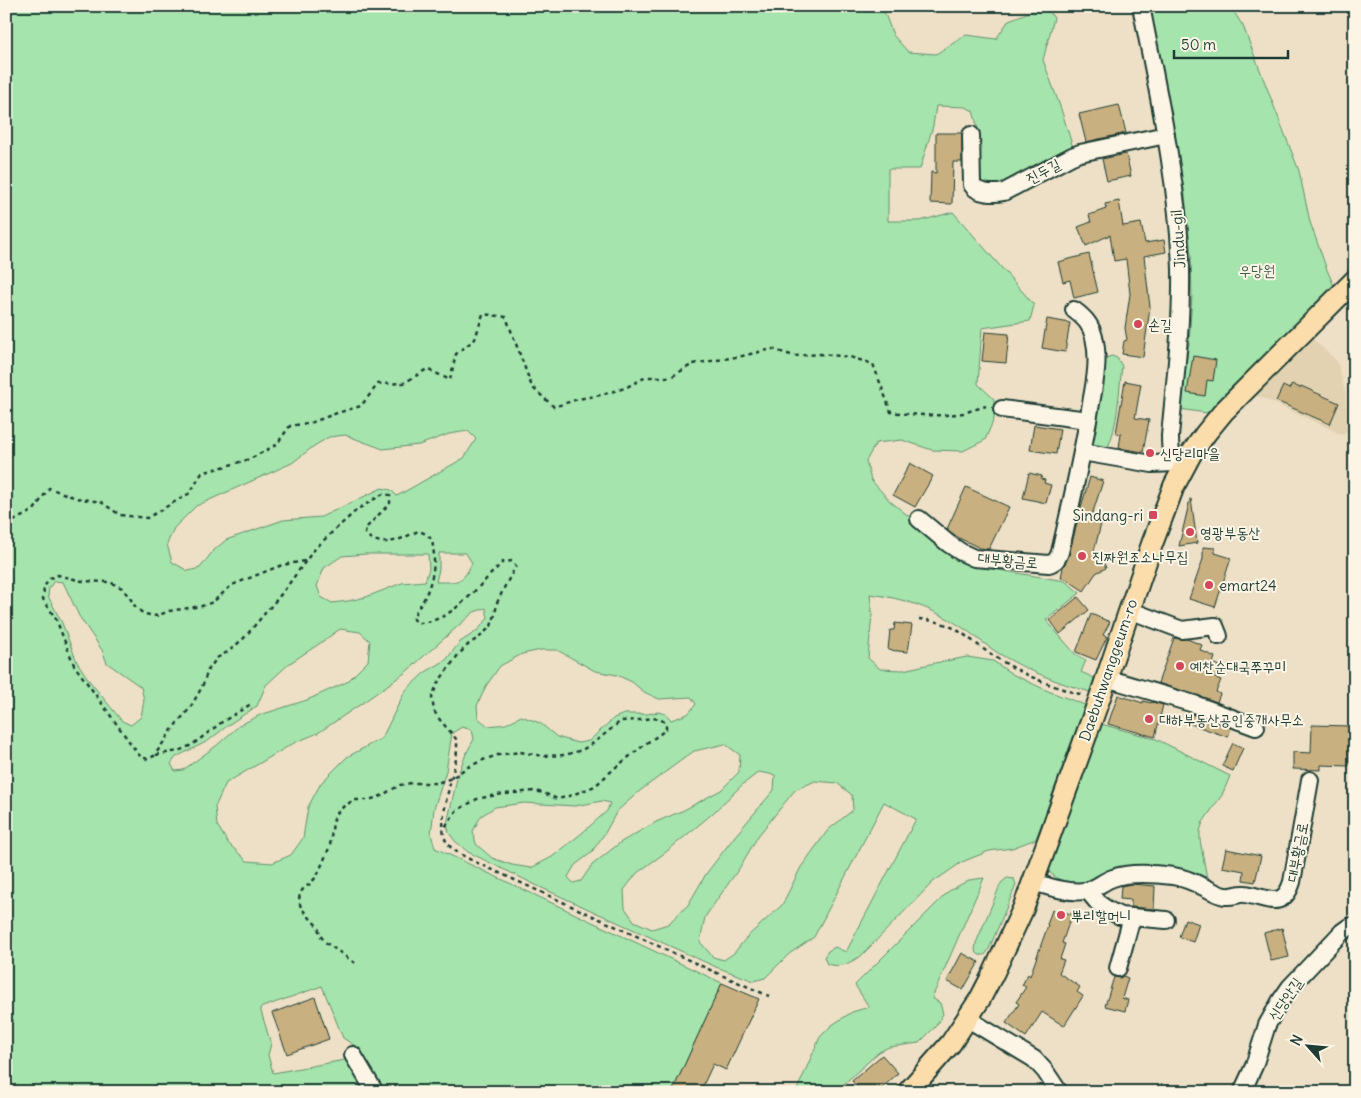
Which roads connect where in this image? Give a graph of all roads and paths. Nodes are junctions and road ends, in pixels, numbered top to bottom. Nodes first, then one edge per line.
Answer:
1 (1141, 6) edge
2 (971, 135) dead end
3 (1166, 135) junction
4 (1355, 280) edge
5 (1074, 310) dead end
6 (1002, 409) joint
7 (1088, 420) junction
8 (1082, 452) junction
9 (1178, 467) junction
10 (919, 519) dead end
11 (6, 525) edge
12 (305, 561) junction
13 (1129, 610) junction
14 (919, 619) dead end
15 (1220, 636) dead end
16 (1106, 678) junction
17 (1099, 700) junction
18 (251, 704) dead end
19 (1256, 727) dead end
20 (154, 756) junction
21 (452, 778) junction
22 (1310, 780) dead end
23 (443, 831) junction
24 (1033, 882) junction
25 (1088, 891) junction
26 (1132, 917) junction
27 (1166, 920) dead end
28 (1355, 925) edge
29 (355, 963) dead end
30 (1118, 968) dead end
31 (769, 996) dead end
32 (968, 1019) junction
33 (353, 1055) dead end
34 (375, 1092) edge
35 (908, 1092) edge
36 (1059, 1092) edge
37 (1242, 1092) edge

1 - 3 street, Jindu-gil
2 - 3 street, 진두길
3 - 9 street, Jindu-gil
4 - 9 main road, Daebuhwanggeum-ro
5 - 7 street, 대부황금로
6 - 7 street
6 - 11 path
7 - 8 street, 대부황금로
8 - 9 street
8 - 10 street, 대부황금로
9 - 13 main road, Daebuhwanggeum-ro
12 - 20 path
12 - 20 path
12 - 21 path
13 - 15 street
13 - 16 main road, Daebuhwanggeum-ro
14 - 17 path
16 - 17 main road, Daebuhwanggeum-ro
16 - 19 street
17 - 24 main road, Daebuhwanggeum-ro
18 - 20 path
21 - 23 path
21 - 23 path
21 - 29 path
22 - 25 street, 대부황금로
23 - 31 path
24 - 25 street
24 - 32 main road, Daebuhwanggeum-ro
25 - 26 street
26 - 27 street
26 - 30 street
28 - 37 street, 신당안길
32 - 35 main road, Daebuhwanggeum-ro
32 - 36 street
33 - 34 street

